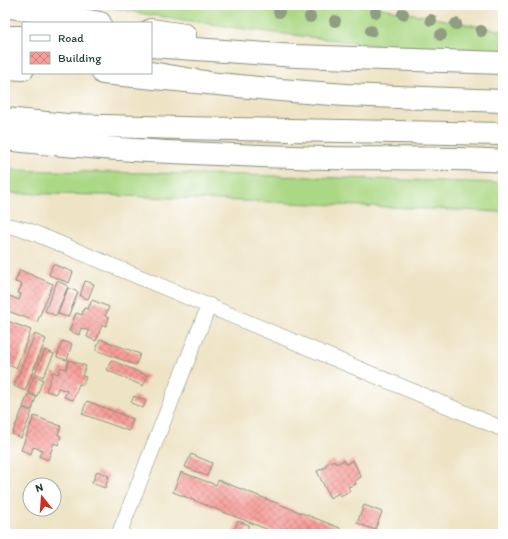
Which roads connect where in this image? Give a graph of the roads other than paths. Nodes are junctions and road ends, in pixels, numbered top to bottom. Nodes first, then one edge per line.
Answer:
1 (5, 6) edge
2 (94, 22) edge
3 (152, 30) edge
4 (5, 37) edge
5 (22, 37) edge
6 (152, 46) edge
7 (5, 53) edge
8 (22, 55) edge
9 (296, 56) junction
10 (503, 63) edge
11 (5, 68) edge
12 (22, 69) edge
13 (152, 73) edge
14 (114, 74) edge
15 (205, 82) junction
16 (503, 101) edge
17 (5, 119) edge
18 (474, 134) junction
19 (503, 134) edge
20 (503, 137) edge
21 (5, 139) edge
22 (5, 152) edge
23 (187, 154) junction
24 (503, 160) edge
25 (5, 217) edge
26 (5, 225) edge
27 (27, 230) junction
28 (209, 305) junction
29 (503, 429) edge
30 (119, 534) edge

1 - 2 highway
3 - 9 highway
4 - 5 highway
6 - 9 highway
7 - 8 highway
9 - 10 highway
11 - 12 highway
13 - 15 highway
14 - 15 highway
15 - 16 highway
17 - 18 highway
18 - 19 highway
18 - 20 highway
21 - 23 highway
22 - 23 highway
23 - 24 highway
25 - 27 street
26 - 27 street
27 - 28 street
28 - 29 street
28 - 30 street

